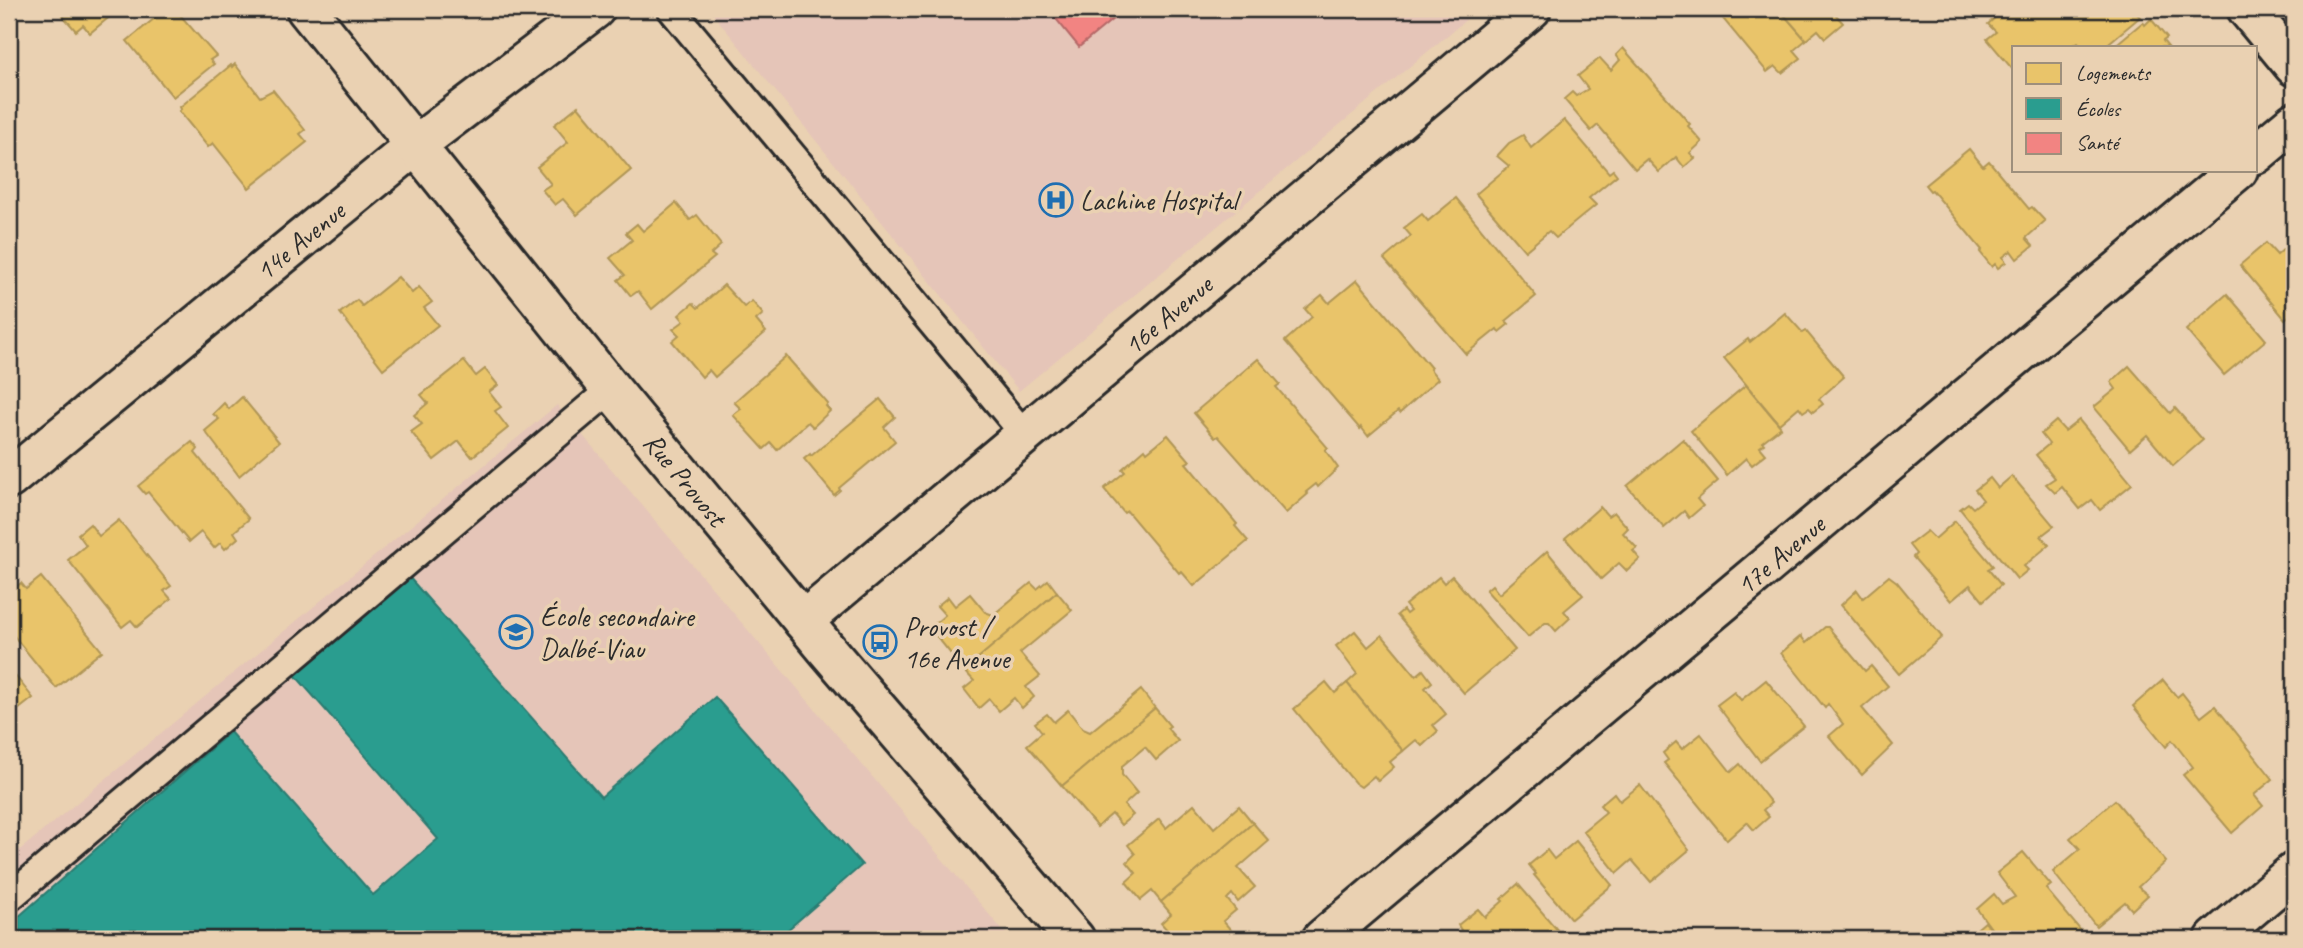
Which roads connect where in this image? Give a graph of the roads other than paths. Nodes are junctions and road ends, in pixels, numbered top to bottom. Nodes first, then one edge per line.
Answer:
1 (306, 9) edge
2 (595, 9) edge
3 (671, 9) edge
4 (1531, 9) edge
5 (2246, 9) edge
6 (2294, 66) edge
7 (2294, 122) edge
8 (416, 145) junction
9 (2258, 152) edge
10 (2236, 172) edge
11 (611, 389) junction
12 (1024, 434) junction
13 (9, 479) edge
14 (803, 621) junction
15 (2294, 873) edge
16 (9, 898) edge
17 (1075, 939) edge
18 (1322, 939) edge
19 (2215, 939) edge

1 - 8 street, Rue Provost
2 - 8 street, 14e Avenue
3 - 12 lane
4 - 12 street, 16e Avenue
5 - 6 street
7 - 9 street
8 - 11 street, Rue Provost
8 - 13 street, 14e Avenue
10 - 18 street, 17e Avenue
11 - 14 street, Rue Provost
11 - 16 lane
12 - 14 street, 16e Avenue
14 - 17 street, Rue Provost
15 - 19 street

